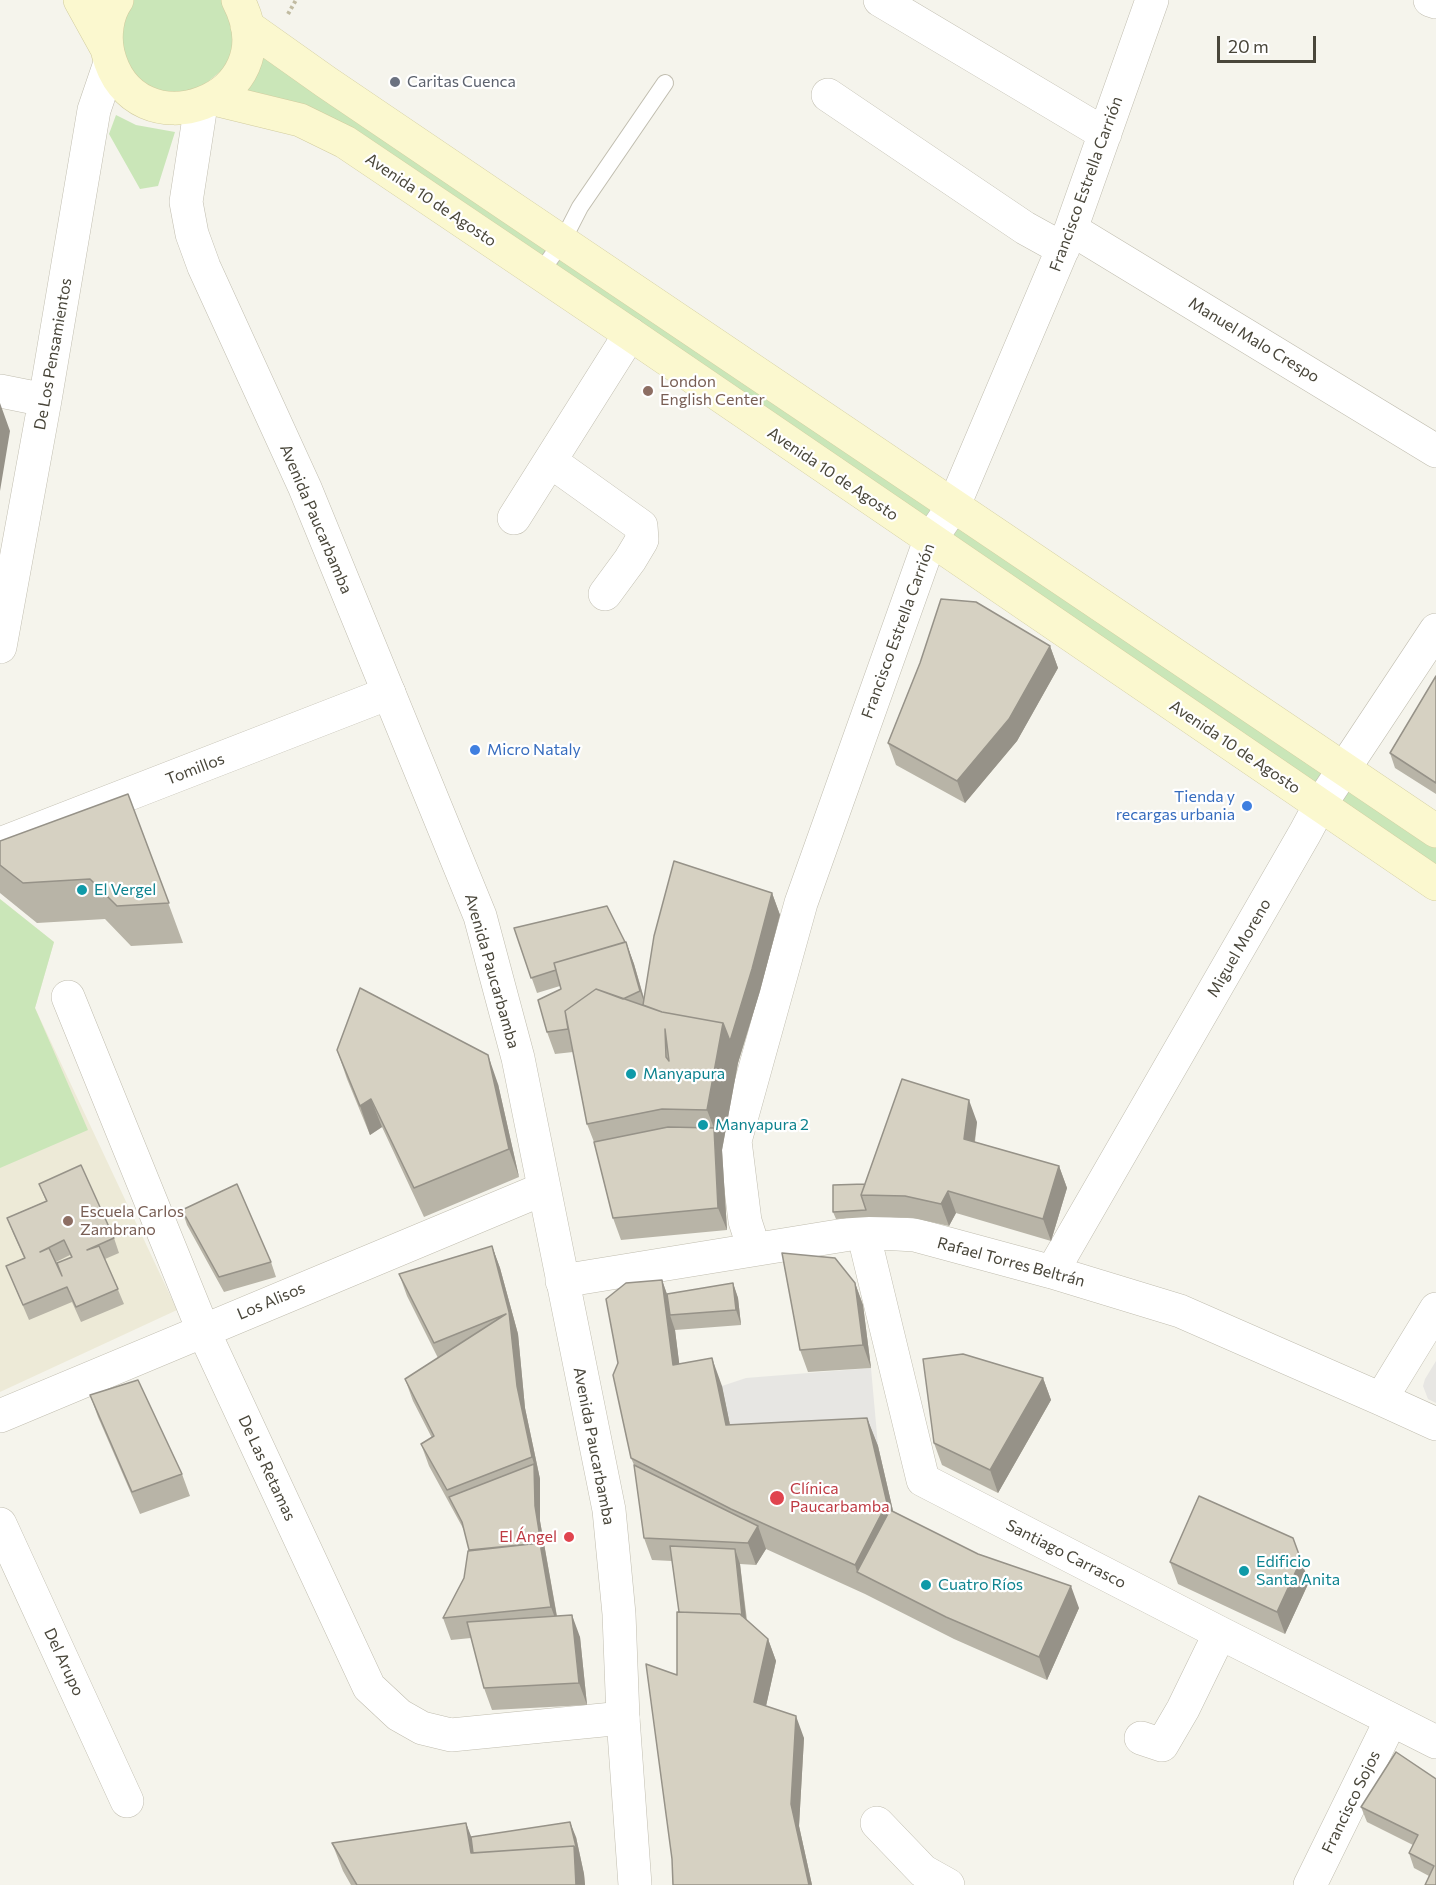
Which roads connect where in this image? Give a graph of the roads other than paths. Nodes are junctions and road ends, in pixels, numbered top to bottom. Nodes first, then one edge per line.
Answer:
1 (80, 0) edge
2 (117, 0) edge
3 (880, 0) edge
4 (1152, 0) edge
5 (1430, 0) edge
6 (1436, 2) edge
7 (247, 11) edge
8 (108, 55) junction
9 (665, 83) dead end
10 (828, 94) dead end
11 (207, 102) junction
12 (1106, 134) junction
13 (1067, 239) junction
14 (562, 242) junction
15 (540, 273) junction
16 (630, 334) junction
17 (0, 391) edge
18 (45, 400) junction
19 (1436, 451) edge
20 (550, 461) junction
21 (954, 505) junction
22 (514, 518) dead end
23 (930, 540) junction
24 (605, 594) dead end
25 (1436, 630) edge
26 (0, 647) edge
27 (389, 693) junction
28 (1344, 769) junction
29 (1320, 805) junction
30 (1436, 831) edge
31 (0, 844) edge
32 (1436, 884) edge
33 (68, 997) dead end
34 (543, 1189) junction
35 (863, 1232) junction
36 (754, 1249) junction
37 (1052, 1272) junction
38 (562, 1281) junction
39 (1436, 1309) edge
40 (203, 1330) junction
41 (1382, 1399) junction
42 (0, 1416) edge
43 (1436, 1424) edge
44 (0, 1524) edge
45 (1220, 1633) junction
46 (623, 1718) junction
47 (1391, 1720) junction
48 (1141, 1738) dead end
49 (1436, 1742) edge
50 (127, 1801) dead end
51 (877, 1824) dead end
52 (635, 1885) edge
53 (948, 1885) edge
54 (1310, 1885) edge

1 - 8 main road
2 - 8 main road
3 - 12 street
4 - 12 street, Francisco Estrella Carrión
5 - 6 street
7 - 11 main road
7 - 14 main road
8 - 11 main road, Avenida 10 de Agosto
8 - 18 street, De Los Pensamientos
9 - 14 lane
10 - 13 street, Manuel Malo Crespo
11 - 15 main road, Avenida 10 de Agosto
11 - 27 street, Avenida Paucarbamba
12 - 13 street, Francisco Estrella Carrión
13 - 19 street, Manuel Malo Crespo
13 - 21 street, Francisco Estrella Carrión
14 - 15 lane
14 - 21 main road
15 - 16 main road, Avenida 10 de Agosto
16 - 20 street
16 - 23 main road, Avenida 10 de Agosto
17 - 18 street
18 - 26 street, De Los Pensamientos
20 - 22 street
20 - 24 street
21 - 23 street, Francisco Estrella Carrión
21 - 28 main road
23 - 29 main road, Avenida 10 de Agosto
23 - 36 street, Francisco Estrella Carrión
25 - 28 street, Miguel Moreno
27 - 31 street, Tomillos
27 - 34 street, Avenida Paucarbamba
28 - 29 street, Miguel Moreno
28 - 30 main road
29 - 32 main road, Avenida 10 de Agosto
29 - 37 street, Miguel Moreno
33 - 40 street, De Las Retamas
34 - 38 street, Avenida Paucarbamba
34 - 40 street, Los Alisos
35 - 36 street, Rafael Torres Beltrán
35 - 37 street, Rafael Torres Beltrán
35 - 45 street, Santiago Carrasco
36 - 38 street, Rafael Torres Beltrán
37 - 41 street, Rafael Torres Beltrán
38 - 46 street, Avenida Paucarbamba
39 - 41 street
40 - 42 street, Los Alisos
40 - 46 street, De Las Retamas
41 - 43 street, Rafael Torres Beltrán
44 - 50 street, Del Arupo
45 - 47 street, Santiago Carrasco
45 - 48 street
46 - 52 street, Avenida Paucarbamba
47 - 49 street, Santiago Carrasco
47 - 54 street, Francisco Sojos
51 - 53 street

